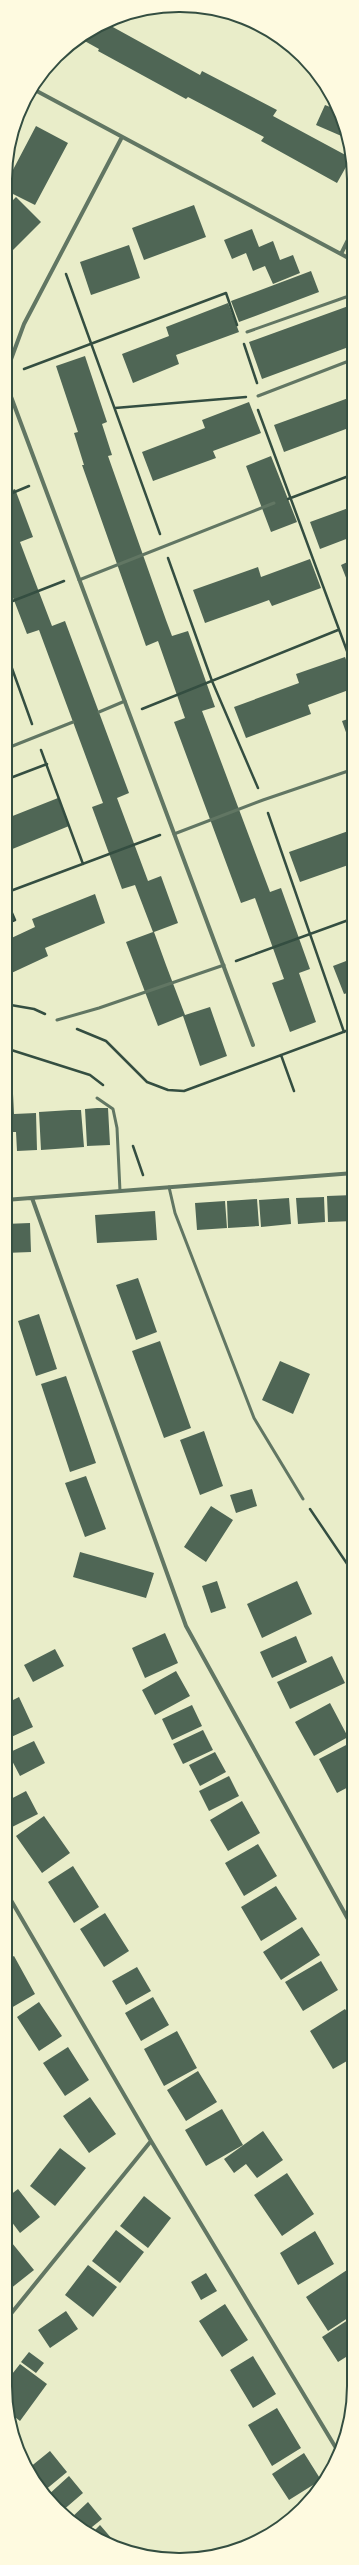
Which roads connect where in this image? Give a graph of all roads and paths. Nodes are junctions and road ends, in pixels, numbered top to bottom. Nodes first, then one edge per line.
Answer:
1 (37, 91) edge
2 (122, 137) junction
3 (347, 242) edge
4 (341, 254) junction
5 (59, 256) junction
6 (347, 257) edge
7 (347, 297) edge
8 (247, 332) joint
9 (240, 334) junction
10 (92, 342) junction
11 (12, 353) edge
12 (347, 361) edge
13 (12, 373) edge
14 (260, 396) junction
15 (253, 397) junction
16 (12, 406) edge
17 (115, 408) junction
18 (347, 477) edge
19 (42, 480) junction
20 (12, 493) edge
21 (289, 498) junction
22 (274, 503) dead end
23 (164, 547) junction
24 (78, 578) junction
25 (12, 602) edge
26 (338, 630) junction
27 (347, 652) edge
28 (12, 669) edge
29 (212, 681) junction
30 (125, 701) junction
31 (99, 712) dead end
32 (130, 715) junction
33 (73, 722) dead end
34 (36, 736) junction
35 (12, 746) edge
36 (47, 764) junction
37 (347, 771) edge
38 (12, 777) edge
39 (263, 800) junction
40 (174, 832) junction
41 (83, 864) junction
42 (12, 889) edge
43 (12, 913) edge
44 (12, 921) edge
45 (347, 921) edge
46 (310, 934) junction
47 (224, 965) junction
48 (12, 1005) edge
49 (57, 1020) junction
50 (347, 1031) edge
51 (344, 1032) junction
52 (253, 1045) dead end
53 (281, 1055) junction
54 (294, 1091) dead end
55 (97, 1098) dead end
56 (347, 1174) edge
57 (169, 1187) junction
58 (120, 1191) junction
59 (32, 1198) junction
60 (12, 1199) edge
61 (303, 1499) joint
62 (347, 1564) edge
63 (12, 1902) edge
64 (347, 1917) edge
65 (151, 2141) junction
66 (12, 2312) edge
67 (335, 2447) edge

1 - 2 street
2 - 4 street
2 - 5 street
3 - 4 street
4 - 6 street
5 - 10 path
5 - 11 street
7 - 8 lane
8 - 9 path
9 - 10 path
9 - 14 path
10 - 13 path
10 - 17 path
12 - 14 lane
14 - 15 path
15 - 17 path
15 - 21 path
16 - 19 street
17 - 23 path
18 - 21 path
19 - 20 path
19 - 24 street
21 - 26 path
22 - 23 lane
23 - 24 lane
23 - 29 path
24 - 25 path
24 - 30 street
26 - 27 path
26 - 29 path
28 - 34 path
29 - 32 path
29 - 39 path
30 - 31 lane
30 - 32 street
32 - 40 street
33 - 34 lane
34 - 35 lane
34 - 36 path
36 - 38 path
36 - 41 path
37 - 39 lane
39 - 40 lane
39 - 46 path
40 - 41 path
40 - 47 street
41 - 42 path
43 - 44 path
45 - 46 path
46 - 47 path
46 - 51 path
47 - 49 lane
47 - 52 street
48 - 49 path
49 - 53 path
50 - 51 path
51 - 53 path
53 - 54 path
55 - 58 lane
56 - 57 street
57 - 58 street
57 - 61 lane
58 - 59 street
59 - 60 street
59 - 64 street
61 - 62 path
63 - 65 street
65 - 66 street
65 - 67 street

